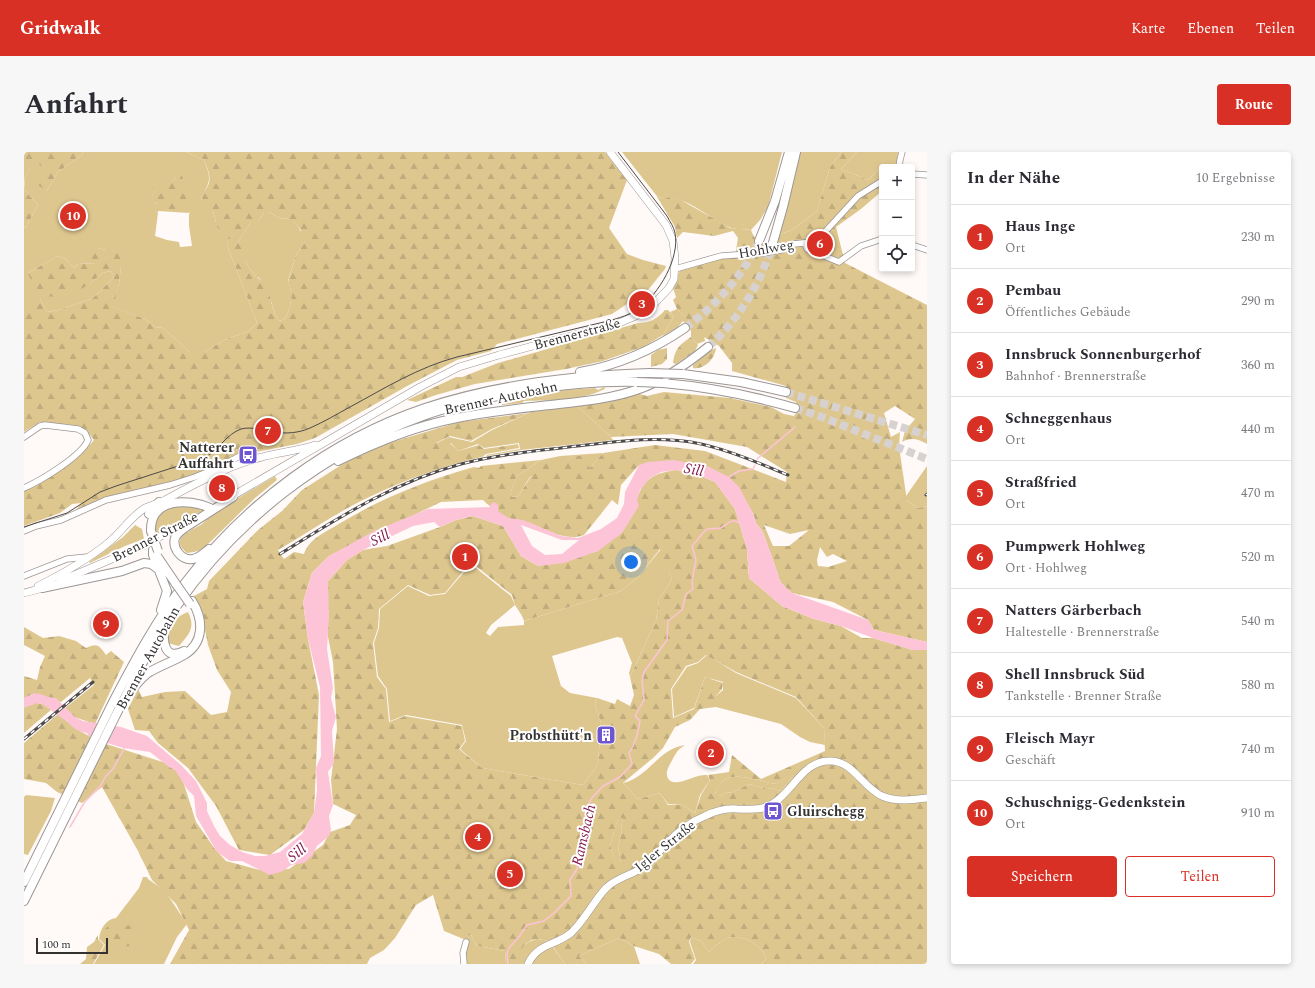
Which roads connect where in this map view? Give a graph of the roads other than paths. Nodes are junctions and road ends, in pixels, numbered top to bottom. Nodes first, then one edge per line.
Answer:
1 (610, 152) edge
2 (789, 152) edge
3 (796, 152) edge
4 (902, 152) edge
5 (899, 164) edge
6 (915, 174) edge
7 (927, 175) edge
8 (879, 183) edge
9 (879, 239) edge
10 (759, 241) tunnel mouth
11 (805, 243) junction
12 (772, 246) tunnel mouth
13 (915, 247) edge
14 (927, 250) edge
15 (678, 268) junction
16 (685, 328) tunnel mouth
17 (708, 347) tunnel mouth
18 (524, 384) junction
19 (786, 392) tunnel mouth
20 (795, 408) tunnel mouth
21 (24, 437) edge
22 (332, 438) junction
23 (275, 454) junction
24 (256, 459) junction
25 (281, 469) junction
26 (296, 483) junction
27 (24, 488) edge
28 (233, 497) junction
29 (160, 502) junction
30 (210, 508) junction
31 (24, 531) edge
32 (149, 531) junction
33 (218, 543) junction
34 (155, 553) junction
35 (88, 557) junction
36 (158, 569) junction
37 (24, 576) edge
38 (42, 588) junction
39 (24, 593) edge
40 (191, 603) junction
41 (161, 624) junction
42 (135, 676) junction
43 (74, 791) junction
44 (927, 798) edge
45 (24, 882) edge
46 (24, 901) edge
47 (466, 942) dead end
48 (464, 964) edge
49 (528, 964) edge

1 - 15 main road, Brennerstraße
2 - 10 highway
3 - 12 highway
4 - 5 street
6 - 7 street
8 - 11 street, Hohlweg
9 - 11 street
11 - 15 street, Hohlweg
13 - 14 street
15 - 22 main road, Brennerstraße
16 - 18 highway
17 - 26 highway
18 - 19 highway, Brenner Autobahn, bridge
18 - 33 highway, Brenner Autobahn
20 - 26 highway, Brenner Autobahn, bridge
21 - 27 street
22 - 23 main road
22 - 25 main road, Brenner Straße
23 - 24 main road
23 - 25 main road
24 - 29 main road
24 - 31 street
25 - 28 main road, Brenner Straße
26 - 41 highway, Brenner Autobahn
28 - 30 main road, Brenner Straße
28 - 33 highway
29 - 32 highway
29 - 35 main road, Brenner Straße
30 - 32 highway
30 - 38 main road, Brenner Straße
32 - 34 highway
33 - 41 highway, Brenner Autobahn
34 - 36 highway
34 - 40 highway
35 - 37 street
35 - 39 main road, Brenner Straße
36 - 38 highway
36 - 41 highway
38 - 39 main road, Brenner Straße
40 - 41 highway
40 - 42 highway
41 - 42 highway, Brenner Autobahn
42 - 43 highway, Brenner Autobahn
42 - 43 highway, Brenner Autobahn
43 - 45 highway, Brenner Autobahn
43 - 46 highway, Brenner Autobahn
44 - 49 main road, Igler Straße
47 - 48 street

